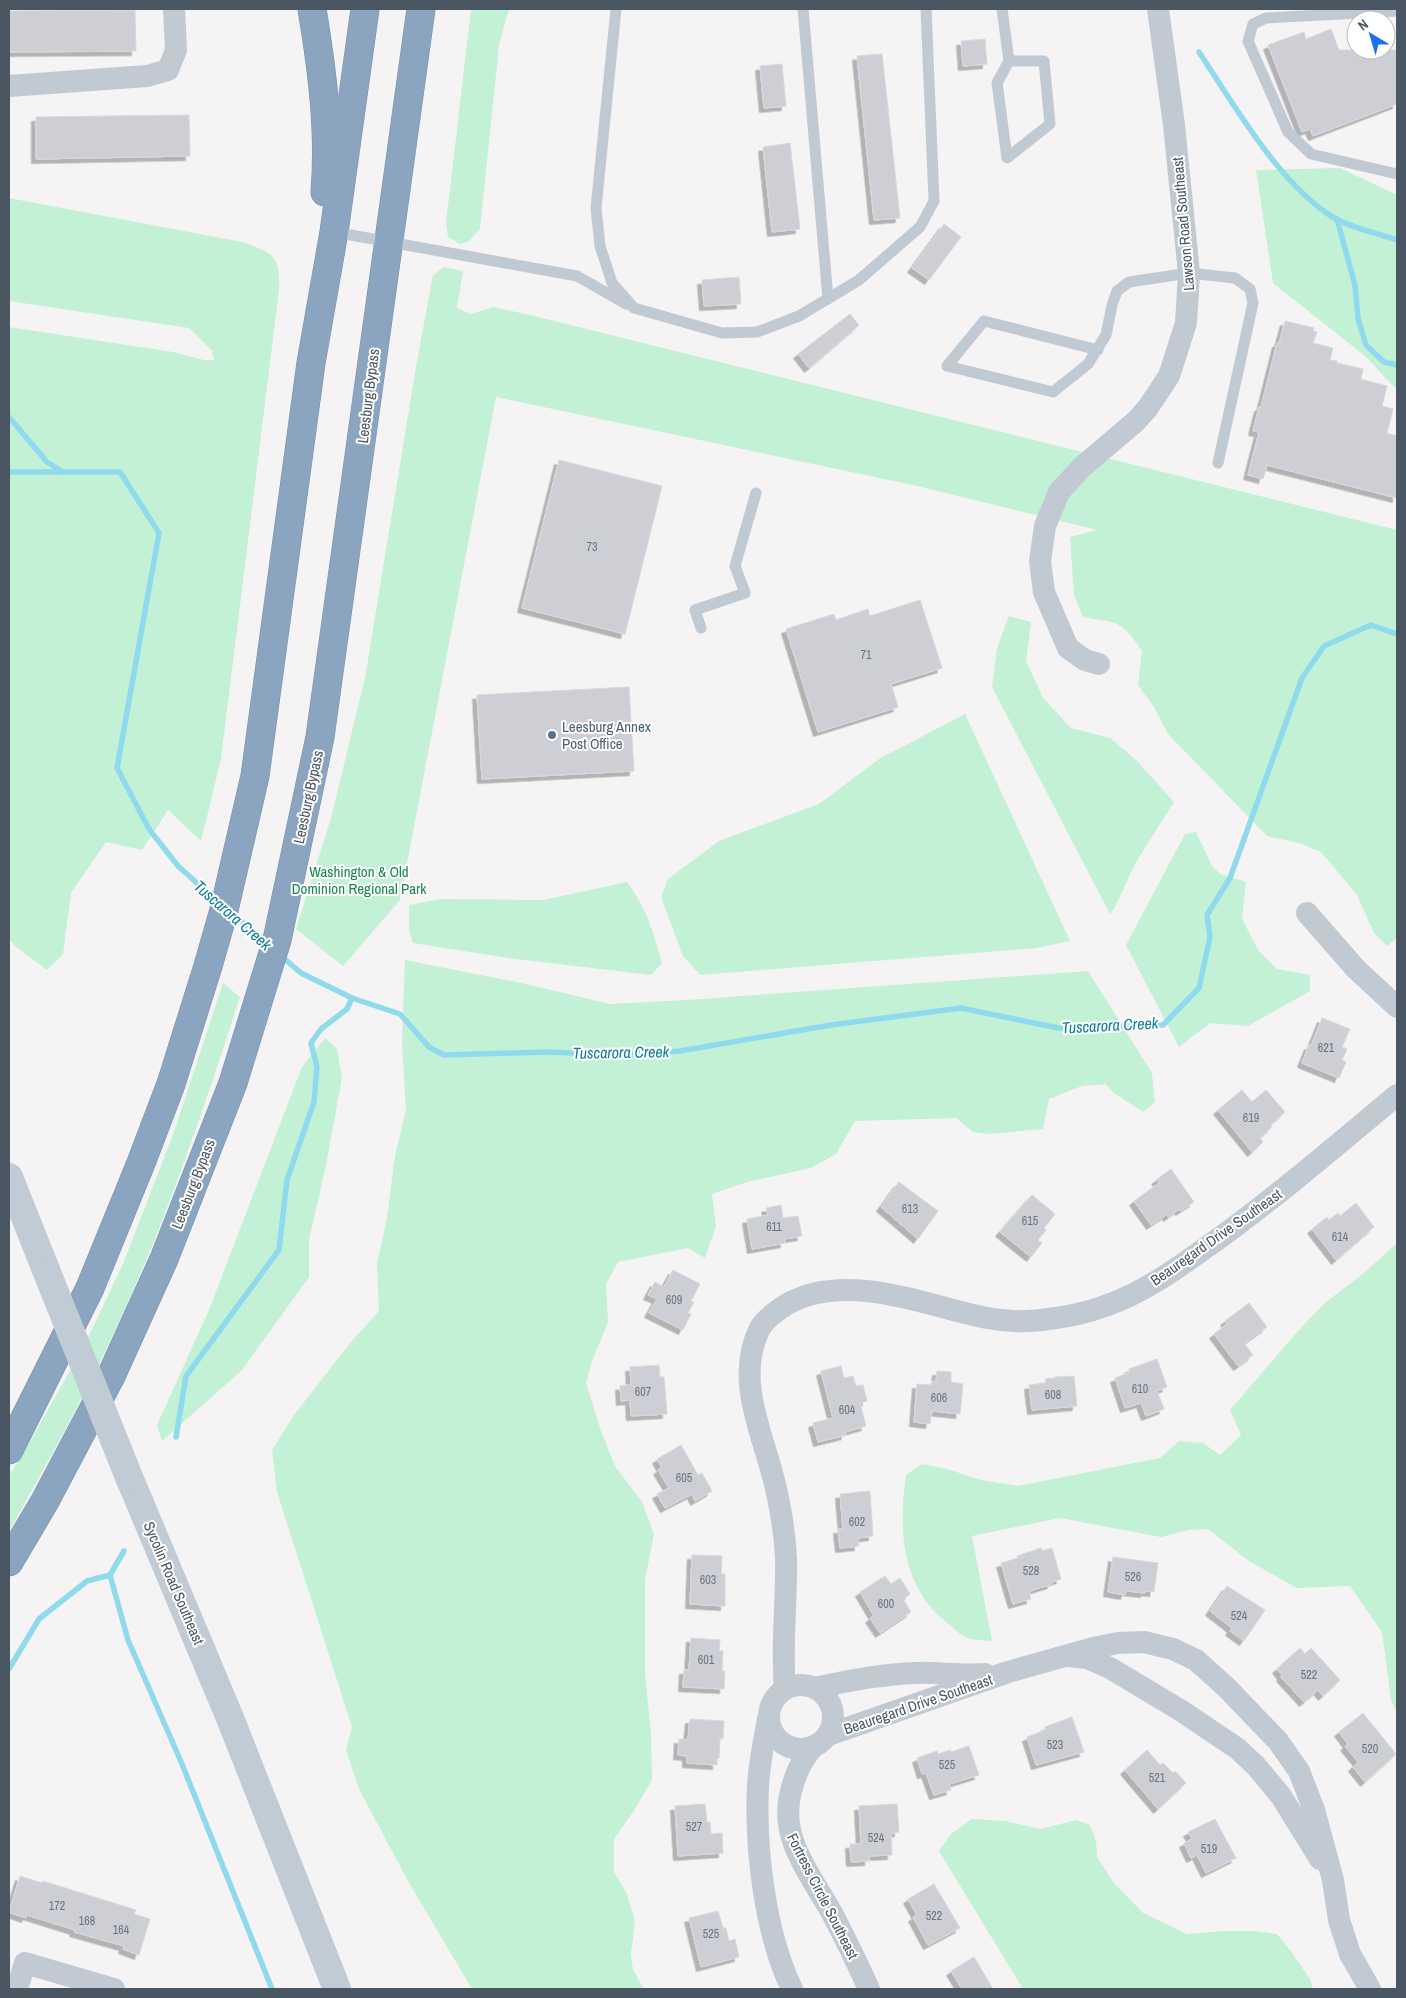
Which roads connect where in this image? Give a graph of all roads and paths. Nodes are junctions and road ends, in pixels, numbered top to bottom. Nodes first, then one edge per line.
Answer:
1 (174, 9) edge
2 (312, 9) edge
3 (365, 9) edge
4 (421, 9) edge
5 (616, 9) edge
6 (803, 9) edge
7 (926, 9) edge
8 (1002, 9) edge
9 (1158, 9) edge
10 (1397, 11) edge
11 (1009, 61) junction
12 (9, 86) edge
13 (1397, 174) edge
14 (334, 232) junction
15 (388, 242) junction
16 (1189, 273) junction
17 (828, 300) junction
18 (634, 308) junction
19 (1098, 350) junction
20 (311, 363) junction
21 (1218, 463) dead end
22 (756, 493) dead end
23 (701, 628) dead end
24 (1099, 664) dead end
25 (1307, 913) dead end
26 (1397, 1007) edge
27 (1397, 1095) edge
28 (9, 1177) edge
29 (9, 1450) edge
30 (9, 1562) edge
31 (1068, 1656) junction
32 (1008, 1672) junction
33 (816, 1688) junction
34 (785, 1689) junction
35 (768, 1719) junction
36 (820, 1741) junction
37 (1333, 1880) junction
38 (17, 1960) edge
39 (17, 1989) edge
40 (114, 1989) edge
41 (337, 1989) edge
42 (792, 1989) edge
43 (869, 1989) edge
44 (1370, 1989) edge

1 - 12 street
2 - 20 highway
3 - 14 highway
4 - 15 highway, Leesburg Bypass
5 - 18 lane
6 - 17 lane
7 - 17 lane
8 - 11 lane
9 - 16 street, Lawson Road Southeast
10 - 13 lane
11 - 11 lane
14 - 15 lane
14 - 20 highway
15 - 18 lane
15 - 30 highway, Leesburg Bypass
16 - 19 lane
16 - 21 lane
16 - 24 street, Lawson Road Southeast
17 - 18 lane
19 - 19 lane
20 - 29 highway
22 - 23 lane
25 - 26 street
27 - 34 street, Beauregard Drive Southeast
28 - 41 main road, Sycolin Road Southeast, bridge
31 - 32 street, Beauregard Drive Southeast
31 - 37 street, Beauregard Drive Southeast
31 - 37 street, Beauregard Drive Southeast
32 - 33 street, Beauregard Drive Southeast
32 - 36 street, Beauregard Drive Southeast
33 - 34 street
33 - 36 street
34 - 35 street
35 - 36 street
35 - 42 street
36 - 43 street, Fortress Circle Southeast
37 - 44 street, Beauregard Drive Southeast
38 - 39 street
38 - 40 street

